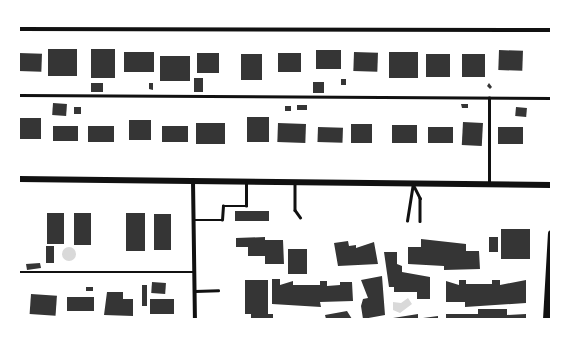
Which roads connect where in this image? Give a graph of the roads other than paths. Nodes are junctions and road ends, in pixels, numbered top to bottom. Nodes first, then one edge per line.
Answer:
1 (19, 29) edge
2 (551, 30) edge
3 (19, 95) edge
4 (490, 98) junction
5 (551, 98) edge
6 (19, 179) edge
7 (193, 181) junction
8 (246, 181) junction
9 (295, 182) junction
10 (413, 184) junction
11 (489, 184) junction
12 (551, 185) edge
13 (300, 217) dead end
14 (194, 220) junction
15 (407, 221) dead end
16 (420, 221) dead end
17 (551, 233) edge
18 (19, 272) edge
19 (195, 272) junction
20 (218, 290) dead end
21 (195, 291) junction
22 (195, 319) edge
23 (546, 319) edge

1 - 2 street
3 - 4 lane
4 - 5 lane
4 - 11 lane
6 - 7 street
7 - 8 street
7 - 14 street
8 - 9 street
8 - 14 lane
9 - 10 street
9 - 13 lane
10 - 11 street
10 - 15 lane
10 - 16 lane
11 - 12 street
14 - 19 street
17 - 23 main road
18 - 19 lane
19 - 21 street
20 - 21 lane
21 - 22 street

